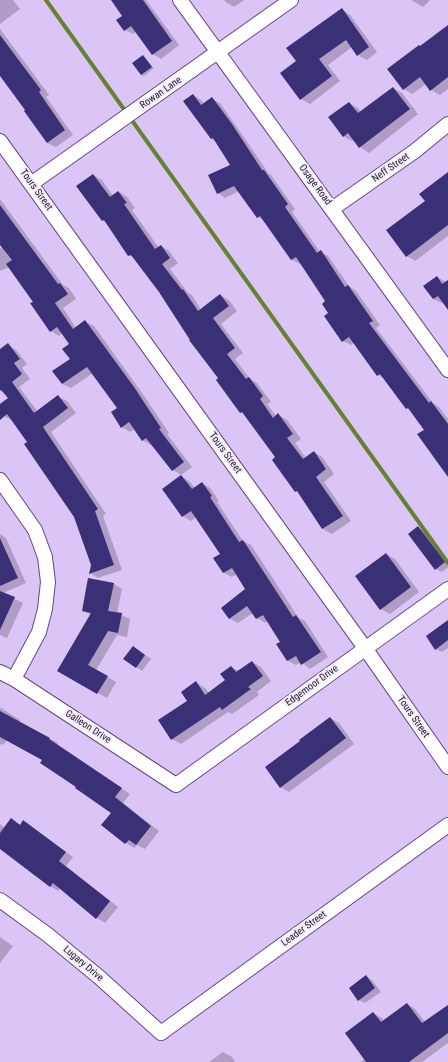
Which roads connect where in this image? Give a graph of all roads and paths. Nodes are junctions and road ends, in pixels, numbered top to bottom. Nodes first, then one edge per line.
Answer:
1 (180, 0) edge
2 (291, 0) edge
3 (218, 52) junction
4 (448, 124) edge
5 (0, 141) edge
6 (31, 184) junction
7 (332, 209) junction
8 (446, 364) edge
9 (0, 480) edge
10 (448, 589) edge
11 (365, 648) junction
12 (0, 672) edge
13 (14, 678) junction
14 (448, 767) edge
15 (176, 785) joint
16 (448, 826) edge
17 (0, 900) edge
18 (161, 1033) joint

1 - 3 street, Osage Road
2 - 3 street, Rowan Lane
3 - 6 street, Rowan Lane
3 - 7 street, Osage Road
4 - 7 street, Neff Street
5 - 6 street, Tours Street
6 - 11 street, Tours Street
7 - 8 street, Osage Road
9 - 13 street
10 - 11 street, Edgemoor Drive
11 - 14 street, Tours Street
11 - 15 street, Edgemoor Drive
12 - 13 street, Galleon Drive
13 - 15 street, Galleon Drive
16 - 18 street, Leader Street
17 - 18 street, Lugary Drive

